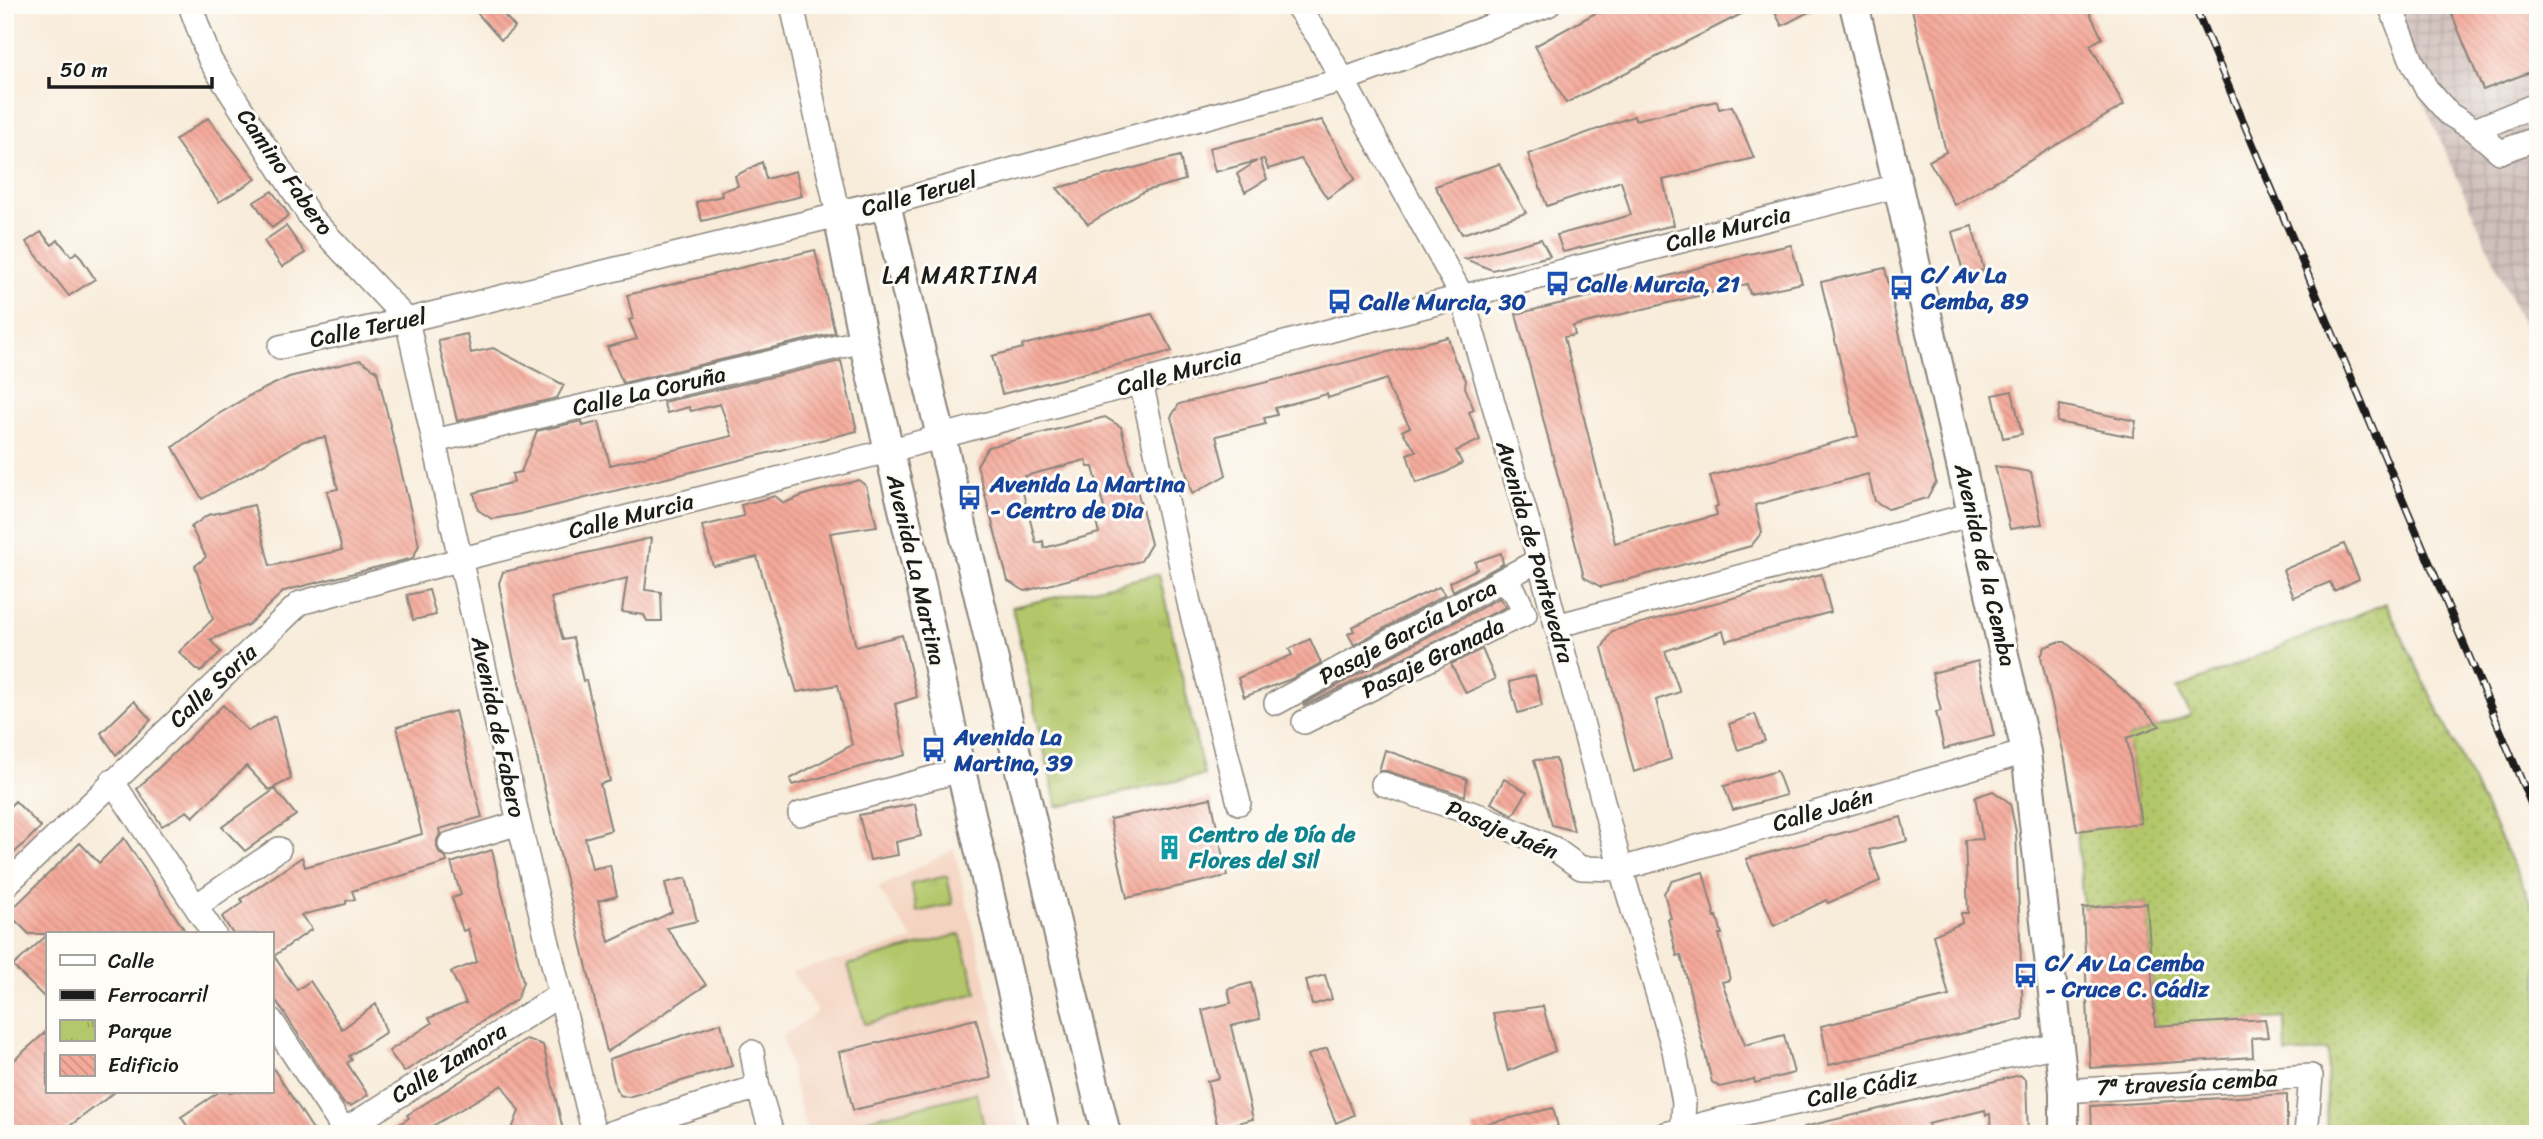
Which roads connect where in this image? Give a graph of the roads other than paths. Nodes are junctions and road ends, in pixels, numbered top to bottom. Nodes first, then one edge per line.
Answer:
1 (190, 5) edge
2 (792, 5) edge
3 (1296, 5) edge
4 (1548, 5) edge
5 (1854, 5) edge
6 (2390, 5) edge
7 (1343, 80) junction
8 (2538, 104) edge
9 (2474, 130) junction
10 (2538, 138) edge
11 (1897, 186) junction
12 (886, 204) junction
13 (838, 215) junction
14 (1462, 296) junction
15 (407, 320) junction
16 (863, 341) junction
17 (280, 348) dead end
18 (1141, 382) junction
19 (941, 436) junction
20 (434, 442) junction
21 (888, 451) junction
22 (1973, 514) junction
23 (461, 559) junction
24 (1539, 561) junction
25 (1500, 582) junction
26 (1556, 626) junction
27 (1276, 703) dead end
28 (1304, 722) dead end
29 (2026, 752) junction
30 (961, 770) junction
31 (112, 781) junction
32 (1383, 784) dead end
33 (1239, 803) dead end
34 (800, 814) dead end
35 (519, 823) junction
36 (450, 844) dead end
37 (279, 849) dead end
38 (1620, 869) junction
39 (5, 886) edge
40 (195, 906) junction
41 (213, 932) edge
42 (561, 994) junction
43 (273, 1023) edge
44 (2058, 1045) junction
45 (752, 1052) dead end
46 (758, 1087) junction
47 (2064, 1091) junction
48 (341, 1132) edge
49 (1677, 1132) edge
50 (594, 1134) edge
51 (607, 1134) edge
52 (772, 1134) edge
53 (1045, 1134) edge
54 (1106, 1134) edge
55 (2064, 1134) edge
56 (2306, 1134) edge

1 - 15 street, Camino Fabero
2 - 13 street, Avenida La Martina
3 - 7 street, Avenida de Pontevedra
4 - 7 street, Calle Teruel
5 - 11 street, Avenida de la Cemba
6 - 9 street
7 - 12 street, Calle Teruel
7 - 14 street, Avenida de Pontevedra
8 - 9 street
9 - 10 street
11 - 14 street, Calle Murcia
11 - 22 street, Avenida de la Cemba
12 - 13 street, Calle Teruel
12 - 19 street
13 - 15 street, Calle Teruel
13 - 16 street, Avenida La Martina
14 - 18 street, Calle Murcia
14 - 24 street, Avenida de Pontevedra
15 - 17 street, Calle Teruel
15 - 20 street, Avenida de Fabero
16 - 20 street, Calle La Coruña
16 - 21 street, Avenida La Martina
18 - 19 street, Calle Murcia
18 - 33 street
19 - 21 street, Calle Murcia
19 - 54 street
20 - 23 street, Avenida de Fabero
21 - 23 street, Calle Murcia
21 - 30 street, Avenida La Martina
22 - 26 street
22 - 29 street, Avenida de la Cemba
23 - 31 street, Calle Soria
23 - 35 street, Avenida de Fabero
24 - 25 street, Pasaje García Lorca
24 - 26 street, Avenida de Pontevedra
25 - 27 street, Pasaje García Lorca
25 - 28 street, Pasaje Granada
26 - 38 street, Avenida de Pontevedra
29 - 38 street, Calle Jaén
29 - 44 street, Avenida de la Cemba
30 - 34 street
30 - 53 street, Avenida La Martina
31 - 39 street, Calle Soria
31 - 40 street
32 - 38 street, Pasaje Jaén
35 - 36 street
35 - 42 street, Avenida de Fabero
37 - 40 street
38 - 49 street, Avenida de Pontevedra
40 - 41 street
42 - 48 street, Calle Zamora
42 - 50 street, Avenida de Fabero
43 - 48 street
44 - 47 street, Avenida de la Cemba
44 - 49 street, Calle Cádiz
45 - 46 street
46 - 51 street
46 - 52 street
47 - 55 street, Avenida de la Cemba
47 - 56 street, 7ª travesía cemba

